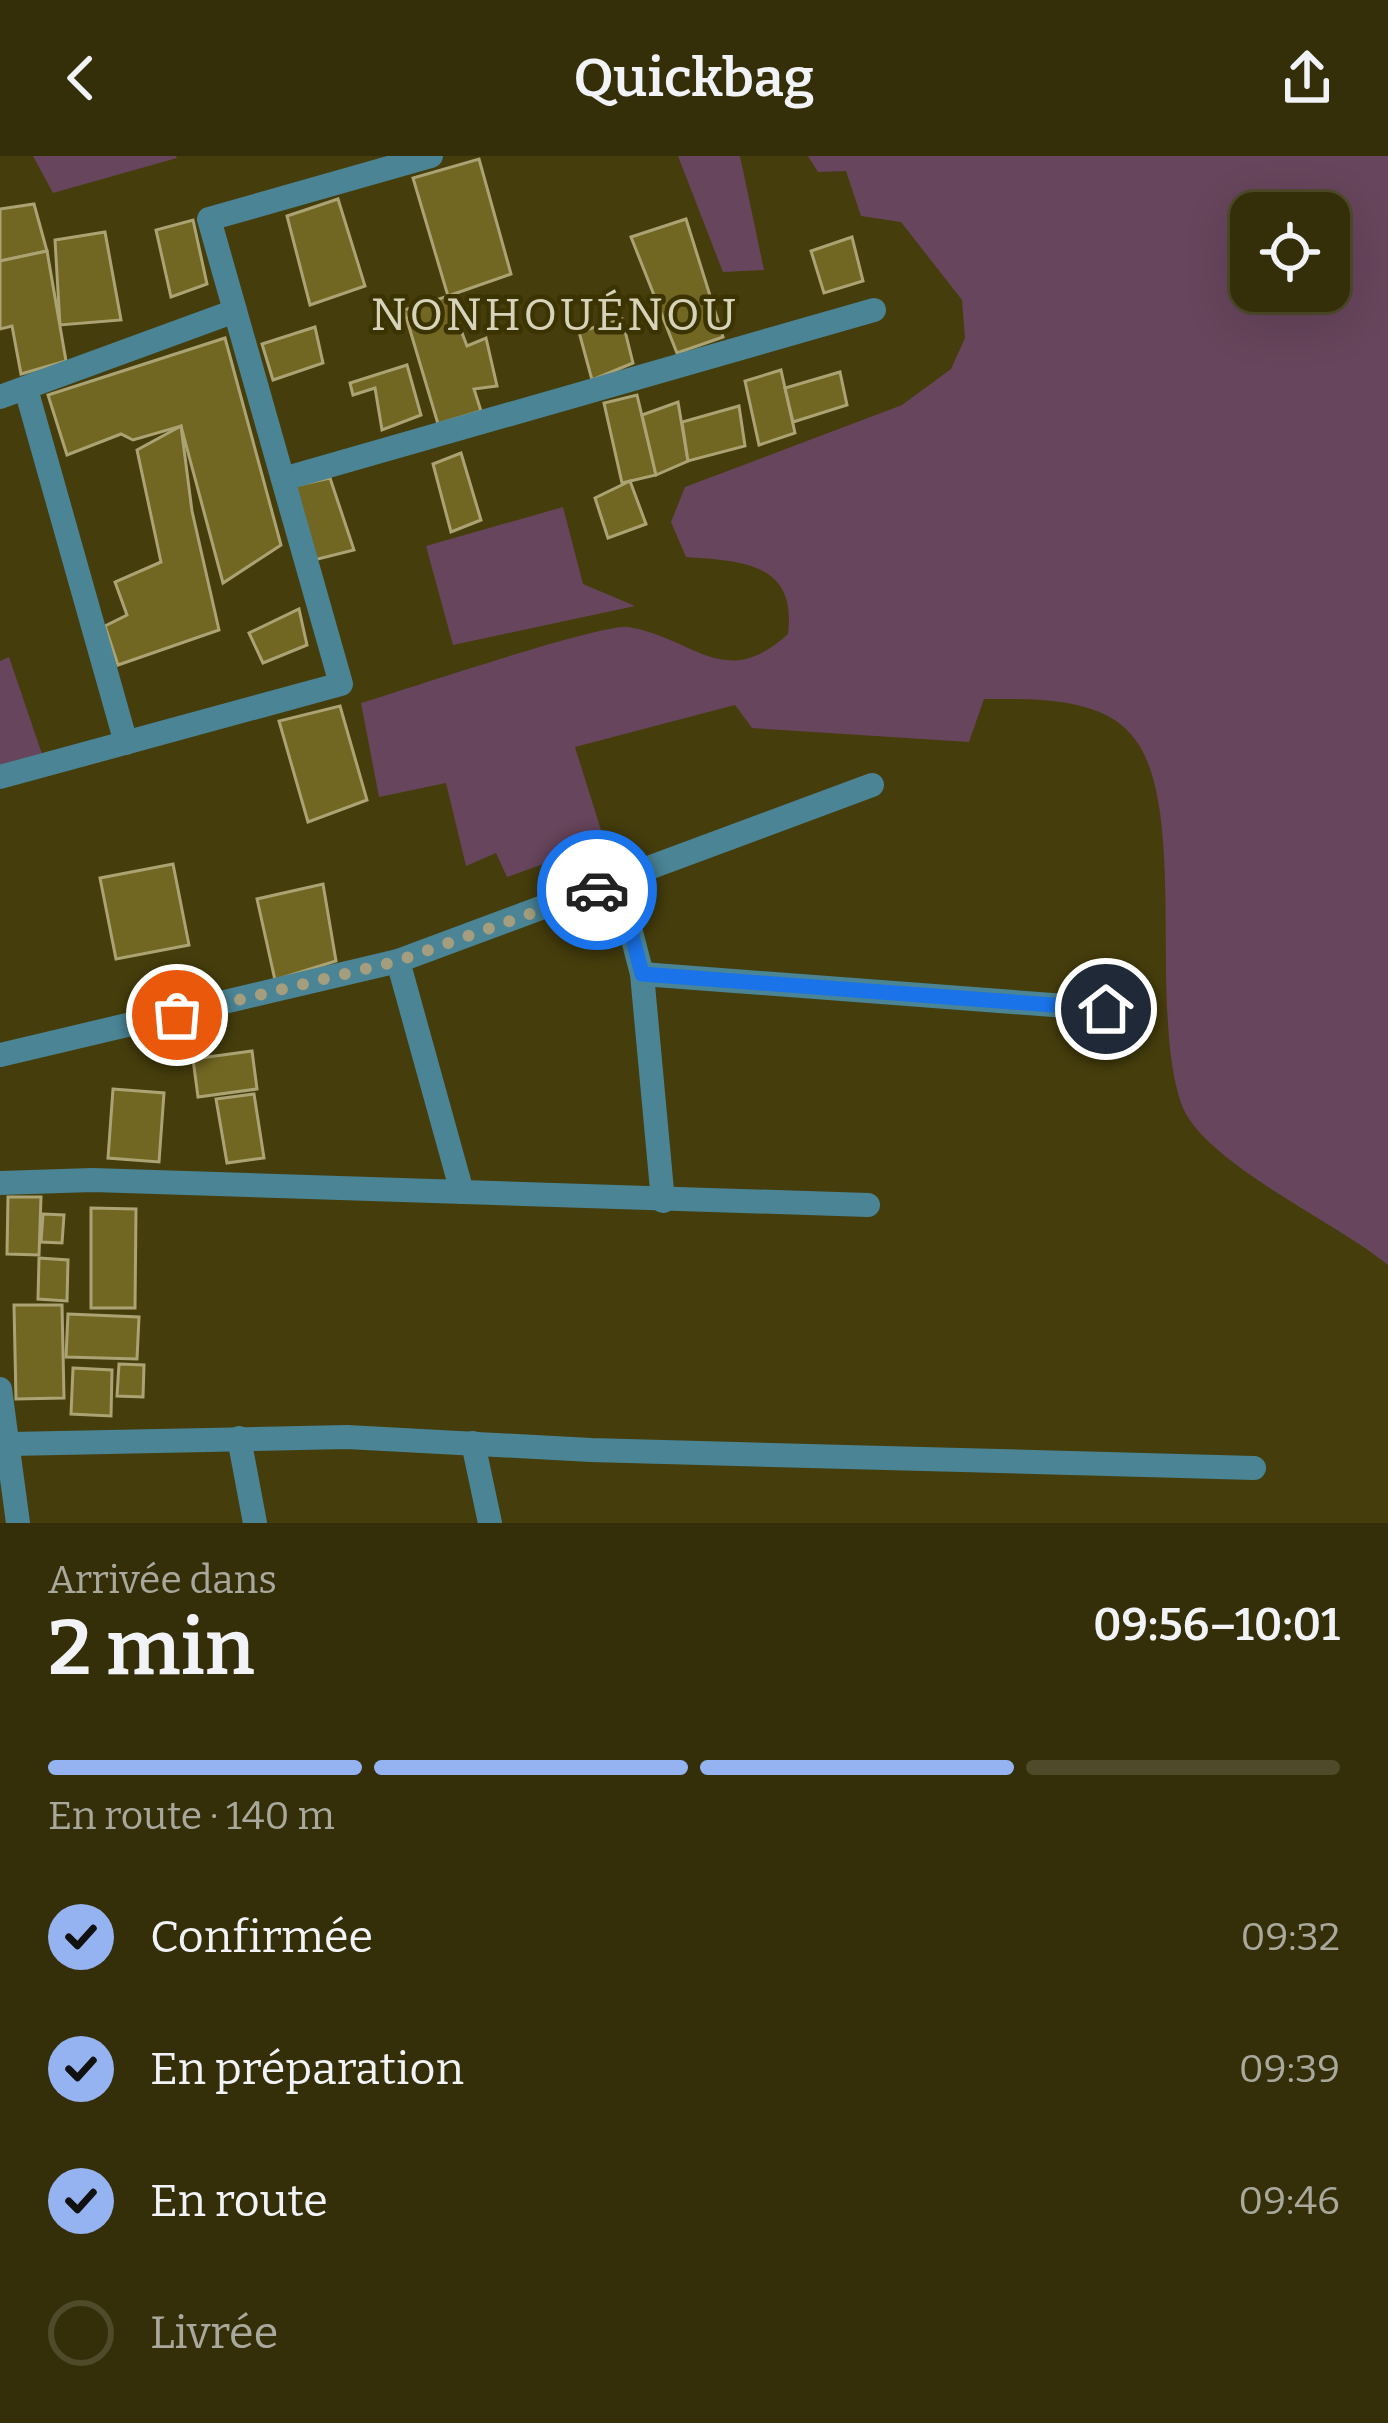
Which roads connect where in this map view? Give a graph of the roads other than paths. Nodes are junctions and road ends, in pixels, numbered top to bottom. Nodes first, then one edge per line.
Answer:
1 (431, 156) edge
2 (874, 310) dead end
3 (235, 311) junction
4 (26, 388) junction
5 (0, 397) edge
6 (283, 479) junction
7 (126, 742) junction
8 (0, 777) edge
9 (872, 785) dead end
10 (618, 882) junction
11 (398, 961) junction
12 (642, 974) junction
13 (1106, 1009) dead end
14 (0, 1055) edge
15 (0, 1183) edge
16 (462, 1192) junction
17 (663, 1201) junction
18 (868, 1205) dead end
19 (0, 1389) edge
20 (239, 1438) junction
21 (473, 1443) junction
22 (10, 1444) junction
23 (1254, 1468) dead end
24 (18, 1523) edge
25 (255, 1523) edge
26 (490, 1523) edge

1 - 3 street
2 - 6 street
3 - 4 street
3 - 6 street
4 - 5 street
4 - 7 street
6 - 7 street
7 - 8 street
9 - 10 street
10 - 11 street
10 - 12 street
11 - 14 street
11 - 16 street
12 - 13 street
12 - 17 street
15 - 16 street
16 - 17 street
17 - 18 street
19 - 22 street
20 - 21 street
20 - 22 street
20 - 25 street
21 - 23 street
21 - 26 street
22 - 24 street

